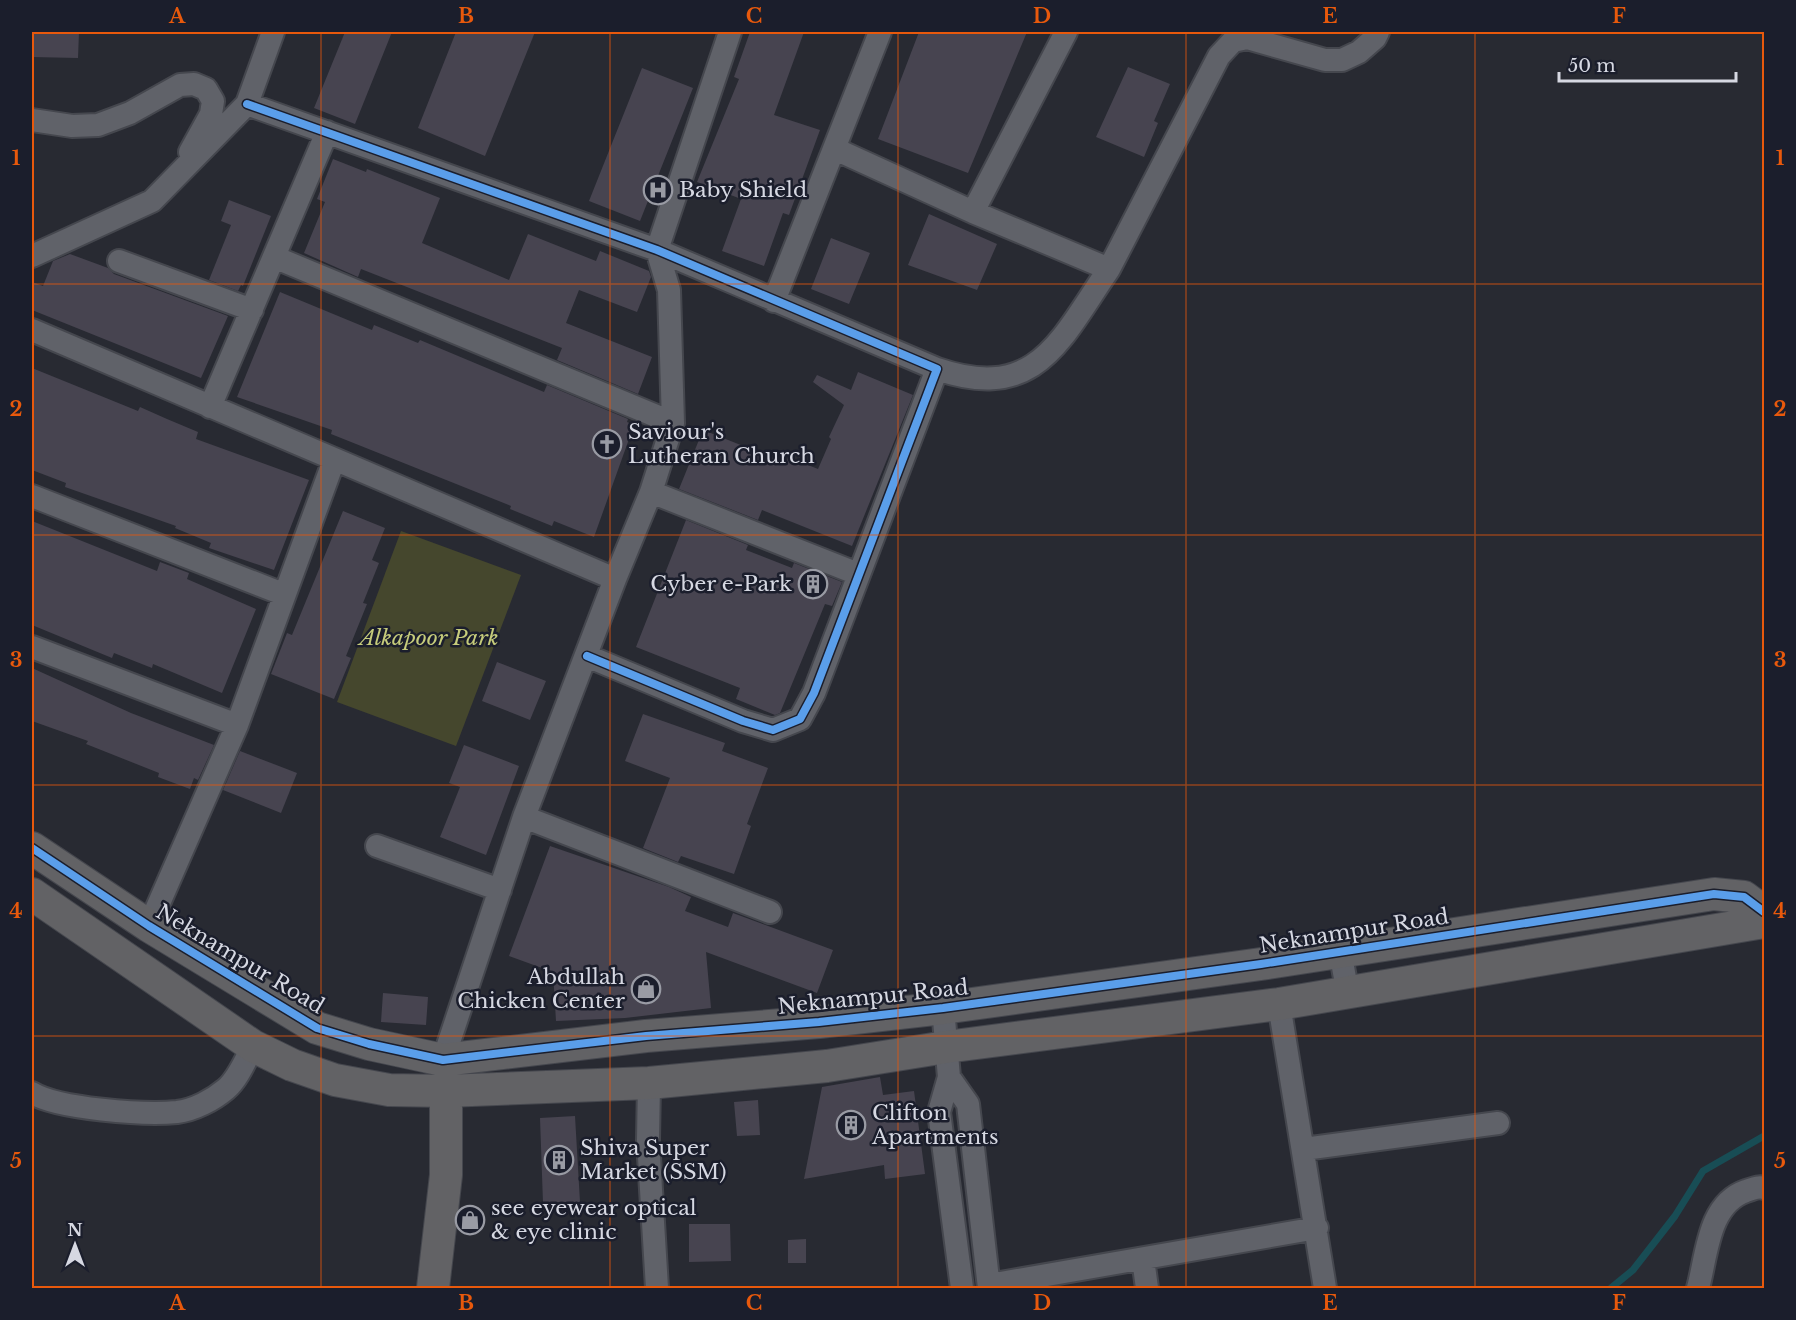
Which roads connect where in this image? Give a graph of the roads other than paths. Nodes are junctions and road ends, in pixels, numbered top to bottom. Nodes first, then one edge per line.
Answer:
1 (273, 32) edge
2 (730, 32) edge
3 (880, 32) edge
4 (1066, 32) edge
5 (1378, 32) edge
6 (247, 104) junction
7 (32, 120) edge
8 (327, 132) junction
9 (835, 149) junction
10 (175, 178) junction
11 (973, 212) junction
12 (657, 250) junction
13 (32, 256) edge
14 (274, 257) junction
15 (119, 261) dead end
16 (1109, 269) junction
17 (774, 301) junction
18 (252, 310) junction
19 (32, 330) edge
20 (937, 369) junction
21 (210, 407) junction
22 (673, 423) junction
23 (334, 460) junction
24 (651, 492) junction
25 (32, 496) edge
26 (858, 574) junction
27 (615, 579) junction
28 (283, 594) junction
29 (32, 647) edge
30 (587, 656) junction
31 (237, 725) junction
32 (524, 817) junction
33 (377, 846) dead end
34 (32, 848) edge
35 (500, 890) junction
36 (32, 894) edge
37 (770, 912) dead end
38 (1764, 912) edge
39 (1764, 922) edge
40 (149, 926) junction
41 (1340, 951) junction
42 (1348, 994) junction
43 (1280, 1004) junction
44 (943, 1008) junction
45 (253, 1046) junction
46 (443, 1060) junction
47 (948, 1062) junction
48 (649, 1083) junction
49 (446, 1091) junction
50 (32, 1093) edge
51 (1498, 1123) dead end
52 (1304, 1149) junction
53 (1764, 1188) edge
54 (1317, 1228) junction
55 (1143, 1259) junction
56 (989, 1287) edge
57 (433, 1288) edge
58 (657, 1288) edge
59 (962, 1288) edge
60 (1148, 1288) edge
61 (1325, 1288) edge
62 (1698, 1288) edge

1 - 6 street
2 - 12 street
3 - 9 street
4 - 11 street
5 - 16 street
6 - 8 street
6 - 10 street
7 - 10 street
8 - 12 street
8 - 14 street
9 - 11 street
9 - 17 street
10 - 13 street
11 - 16 street
12 - 17 street
12 - 22 street
14 - 18 street
14 - 22 street
15 - 18 street
16 - 20 street
17 - 20 street
18 - 21 street
19 - 21 street
20 - 26 street
21 - 23 street
22 - 24 street
23 - 27 street
23 - 28 street
24 - 26 street
24 - 27 street
25 - 28 street
26 - 30 street
27 - 30 street
28 - 31 street
29 - 31 street
30 - 32 street
31 - 40 street
32 - 35 street
32 - 37 street
33 - 35 street
34 - 40 street, Neknampur Road
35 - 46 street
36 - 45 street
38 - 41 street, Neknampur Road
39 - 42 street
40 - 46 street, Neknampur Road
41 - 42 street
41 - 44 street, Neknampur Road
42 - 43 street
43 - 47 street
43 - 52 street
44 - 46 street, Neknampur Road
44 - 47 street
45 - 49 street
45 - 50 street
47 - 48 street
47 - 56 street
47 - 59 street
48 - 49 street
48 - 58 street
49 - 57 street
51 - 52 street
52 - 54 street
53 - 62 street
54 - 55 street
54 - 61 street
55 - 56 street
55 - 60 street

